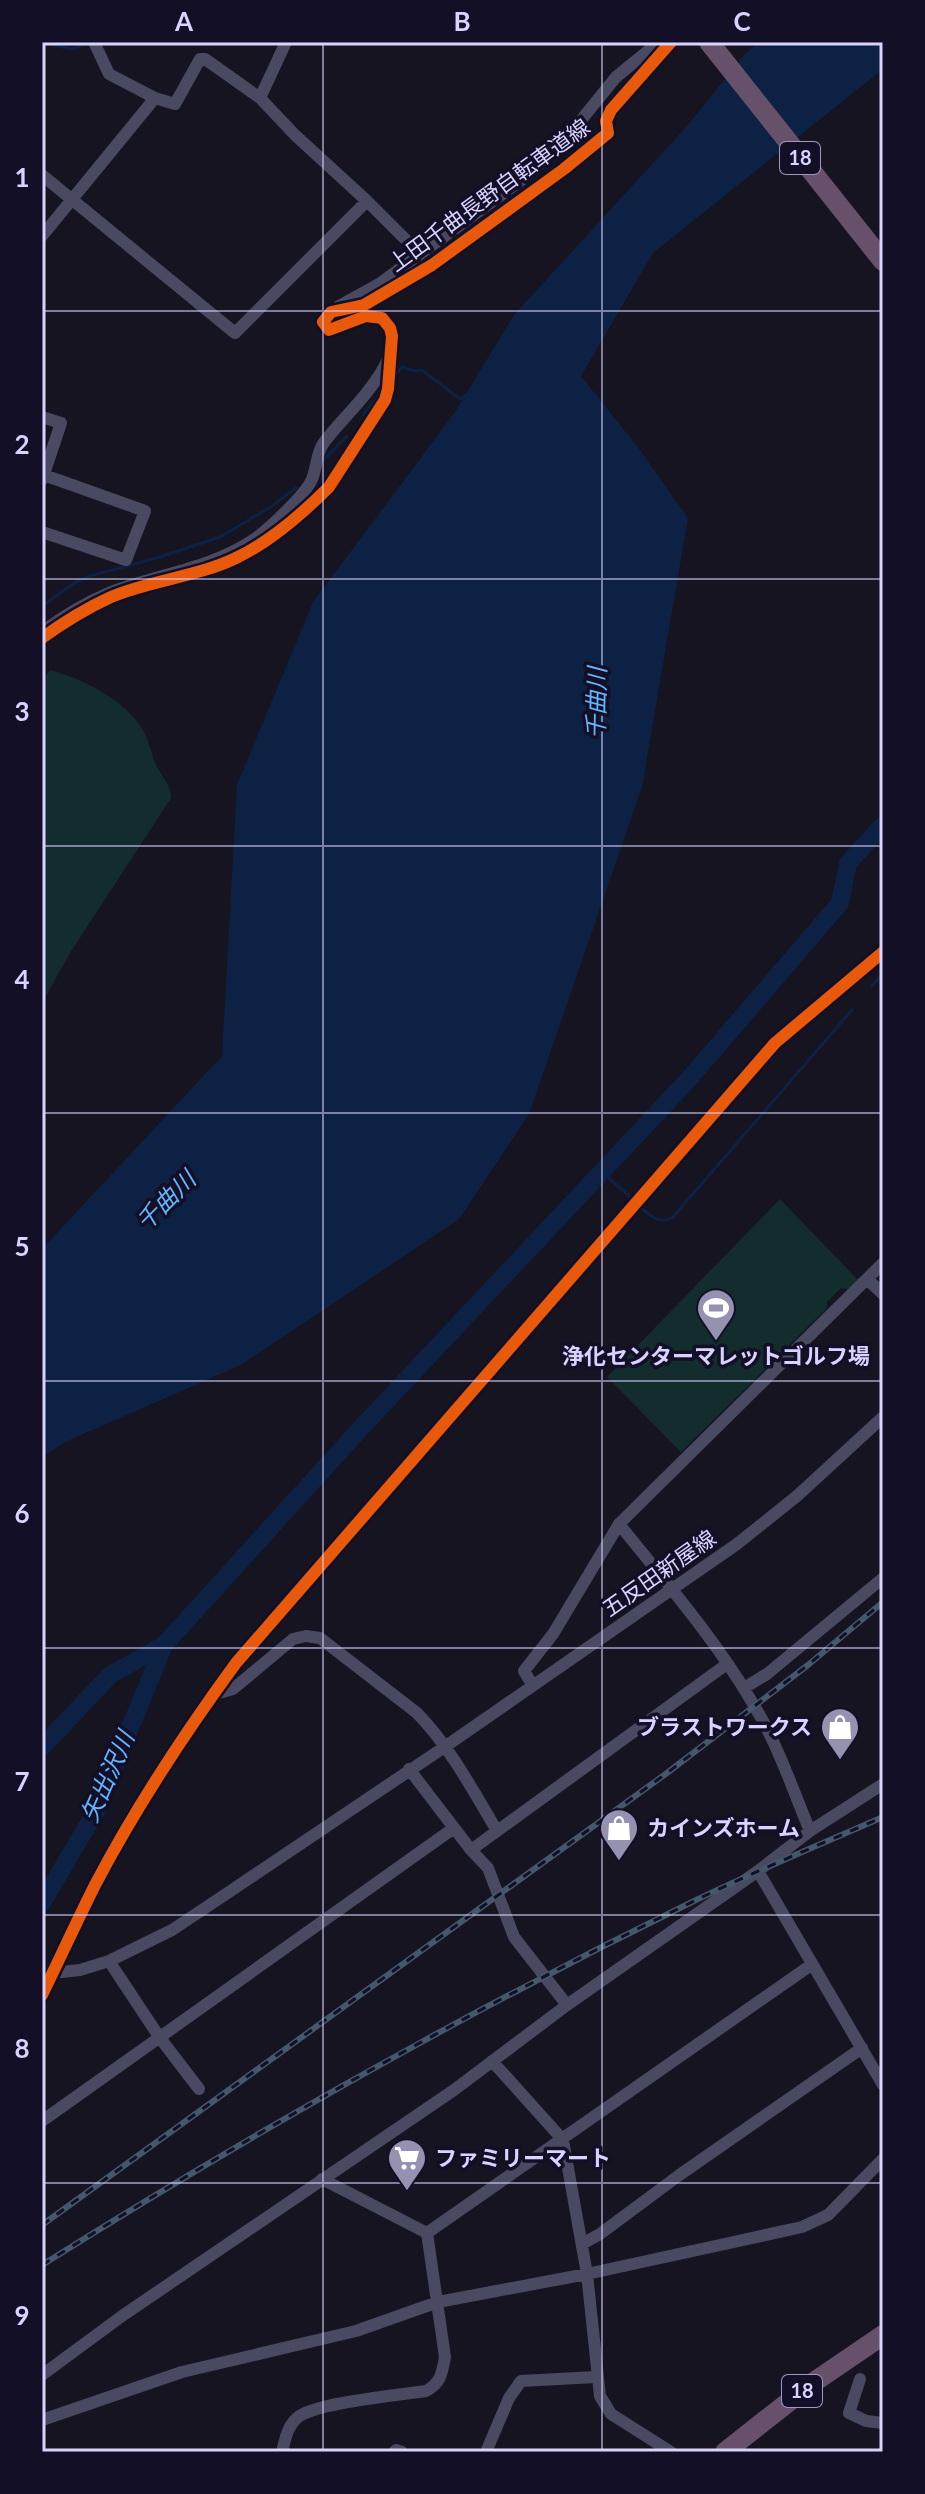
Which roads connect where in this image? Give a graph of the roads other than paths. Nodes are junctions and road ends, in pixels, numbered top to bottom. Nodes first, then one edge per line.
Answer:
1 (94, 42) edge
2 (286, 42) edge
3 (659, 42) edge
4 (714, 48) edge
5 (155, 98) junction
6 (260, 98) junction
7 (42, 175) edge
8 (71, 200) junction
9 (367, 201) junction
10 (42, 236) edge
11 (419, 253) junction
12 (883, 261) edge
13 (42, 417) edge
14 (43, 478) edge
15 (42, 532) edge
16 (42, 632) edge
17 (883, 952) edge
18 (883, 1263) edge
19 (867, 1279) junction
20 (883, 1294) edge
21 (883, 1417) edge
22 (619, 1524) junction
23 (883, 1578) edge
24 (672, 1590) junction
25 (727, 1664) junction
26 (532, 1684) junction
27 (744, 1688) junction
28 (212, 1695) junction
29 (446, 1746) junction
30 (409, 1769) junction
31 (883, 1784) edge
32 (454, 1828) junction
33 (496, 1829) junction
34 (810, 1831) junction
35 (471, 1850) junction
36 (758, 1871) junction
37 (109, 1961) junction
38 (811, 1965) junction
39 (46, 1973) edge
40 (42, 1995) edge
41 (567, 2005) junction
42 (160, 2038) junction
43 (862, 2048) junction
44 (492, 2061) junction
45 (883, 2085) edge
46 (199, 2089) dead end
47 (42, 2121) edge
48 (563, 2140) junction
49 (883, 2159) edge
50 (322, 2179) junction
51 (427, 2233) junction
52 (582, 2244) junction
53 (587, 2274) junction
54 (438, 2302) junction
55 (883, 2335) edge
56 (42, 2375) edge
57 (596, 2377) junction
58 (860, 2379) dead end
59 (42, 2420) edge
60 (883, 2423) edge
61 (282, 2452) edge
62 (394, 2452) edge
63 (402, 2452) edge
64 (486, 2452) edge
65 (671, 2452) edge
66 (725, 2452) edge

1 - 5 street
2 - 6 street
3 - 11 street
4 - 12 highway, 18
5 - 6 street
5 - 8 street
6 - 9 street
7 - 8 street
8 - 9 street
8 - 10 street
9 - 11 street
11 - 16 street
13 - 14 street
14 - 15 street
17 - 28 street
18 - 19 street
19 - 20 street
19 - 22 street
21 - 24 street, 五反田新屋線
22 - 24 street
22 - 26 street
23 - 27 street
24 - 25 street
24 - 26 street, 五反田新屋線
25 - 27 street
25 - 33 street
26 - 29 street, 五反田新屋線
27 - 34 street
28 - 29 street
28 - 39 street
29 - 30 street, 五反田新屋線
29 - 33 street
30 - 32 street
30 - 37 street, 五反田新屋線
31 - 34 street
32 - 35 street
32 - 42 street
33 - 35 street
34 - 36 street
35 - 41 street
36 - 38 street
36 - 41 street
37 - 39 street, 五反田新屋線
37 - 42 street
38 - 43 street
38 - 48 street
39 - 40 street
41 - 44 street
42 - 46 street
42 - 47 street
43 - 45 street
43 - 52 street
44 - 48 street
44 - 50 street
48 - 51 street
48 - 52 street
49 - 53 street
50 - 51 street
50 - 56 street
51 - 54 street
52 - 53 street
53 - 54 street
53 - 57 street
54 - 59 street
54 - 61 street
55 - 66 highway, 18
57 - 64 street
57 - 65 street
58 - 60 street
62 - 63 street

